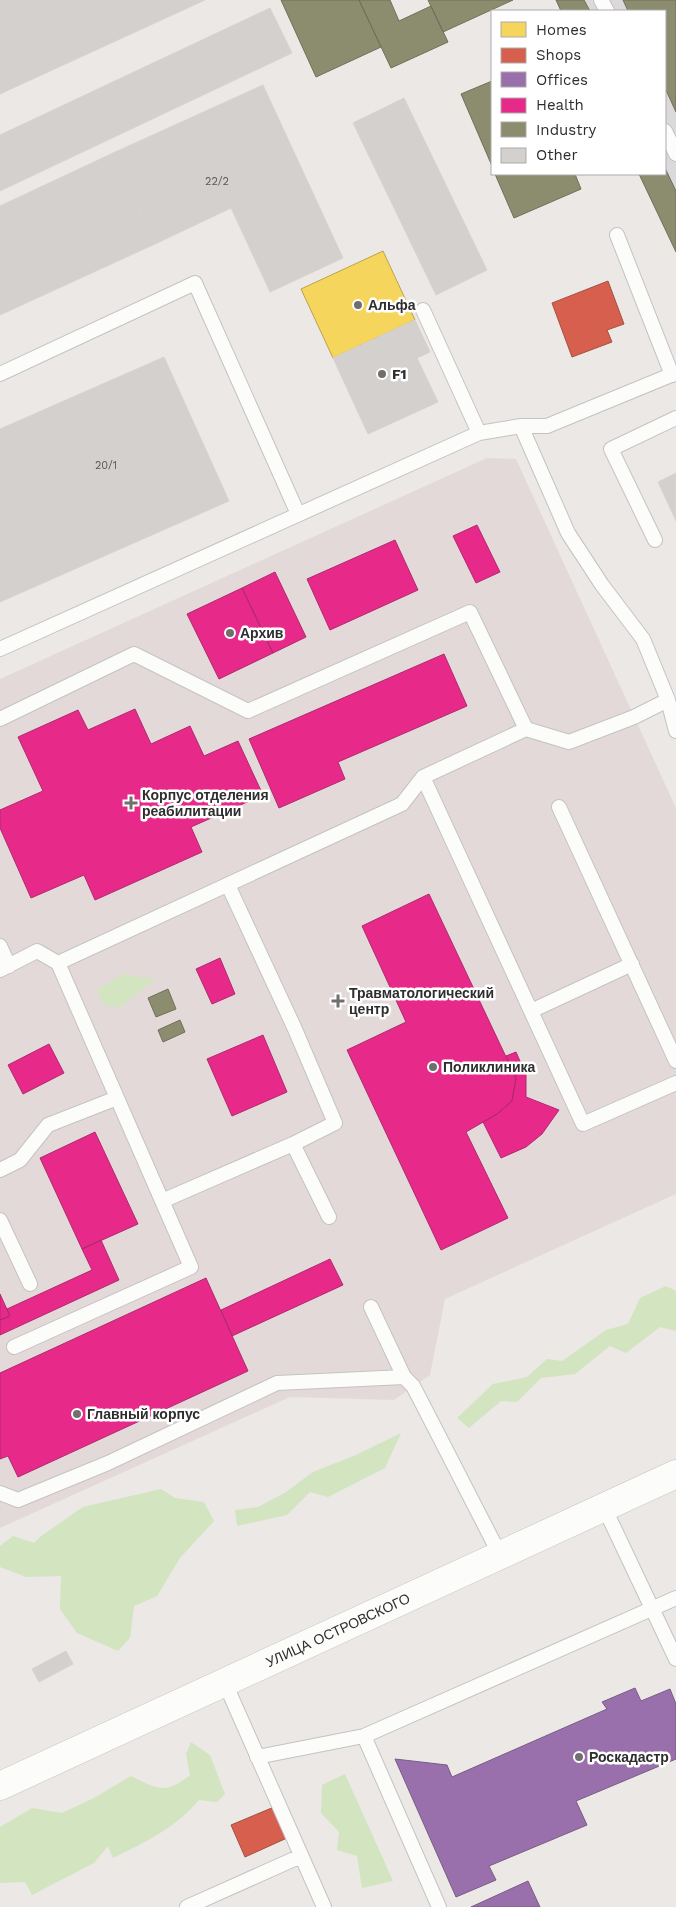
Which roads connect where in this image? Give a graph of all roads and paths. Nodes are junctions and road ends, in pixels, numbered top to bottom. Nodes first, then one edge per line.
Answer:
1 (666, 133) edge
2 (676, 154) edge
3 (617, 235) dead end
4 (423, 310) dead end
5 (0, 374) edge
6 (674, 374) edge
7 (676, 418) edge
8 (521, 426) junction
9 (479, 433) junction
10 (298, 514) junction
11 (655, 540) dead end
12 (0, 649) edge
13 (668, 700) junction
14 (0, 719) edge
15 (526, 729) junction
16 (676, 731) edge
17 (423, 777) junction
18 (559, 807) dead end
19 (228, 885) junction
20 (0, 946) edge
21 (58, 963) junction
22 (632, 964) junction
23 (5, 968) edge
24 (531, 1011) junction
25 (676, 1061) edge
26 (676, 1083) edge
27 (117, 1098) junction
28 (293, 1144) junction
29 (0, 1170) edge
30 (162, 1201) junction
31 (329, 1217) dead end
32 (0, 1220) edge
33 (30, 1284) dead end
34 (371, 1307) dead end
35 (14, 1347) dead end
36 (404, 1377) junction
37 (676, 1474) edge
38 (0, 1493) edge
39 (604, 1507) junction
40 (500, 1555) junction
41 (676, 1598) edge
42 (653, 1610) junction
43 (676, 1659) edge
44 (225, 1683) junction
45 (364, 1736) junction
46 (257, 1757) junction
47 (0, 1786) edge
48 (301, 1856) junction
49 (187, 1907) edge
50 (324, 1907) edge
51 (440, 1907) edge

1 - 2 lane
3 - 6 lane
4 - 9 lane
5 - 10 lane
6 - 8 lane
7 - 11 lane
8 - 9 lane
8 - 13 lane
9 - 10 lane
10 - 12 lane
13 - 15 lane
13 - 16 lane
14 - 15 lane
15 - 17 lane
17 - 19 lane
17 - 24 lane
18 - 22 lane
19 - 21 lane
19 - 28 lane
20 - 23 lane
21 - 23 lane
21 - 27 lane
22 - 24 lane
22 - 25 lane
24 - 26 lane
27 - 29 lane
27 - 30 lane
28 - 30 lane
28 - 31 lane
30 - 35 lane
32 - 33 lane
34 - 36 lane
36 - 38 lane
36 - 40 lane
37 - 39 main road, УЛИЦА ОСТРОВСКОГО
39 - 40 main road, УЛИЦА ОСТРОВСКОГО
39 - 42 lane
40 - 44 main road, УЛИЦА ОСТРОВСКОГО
41 - 42 lane
42 - 43 lane
42 - 45 lane
44 - 46 lane
44 - 47 main road, УЛИЦА ОСТРОВСКОГО
45 - 46 lane
45 - 51 lane
46 - 48 lane
48 - 49 lane
48 - 50 lane

